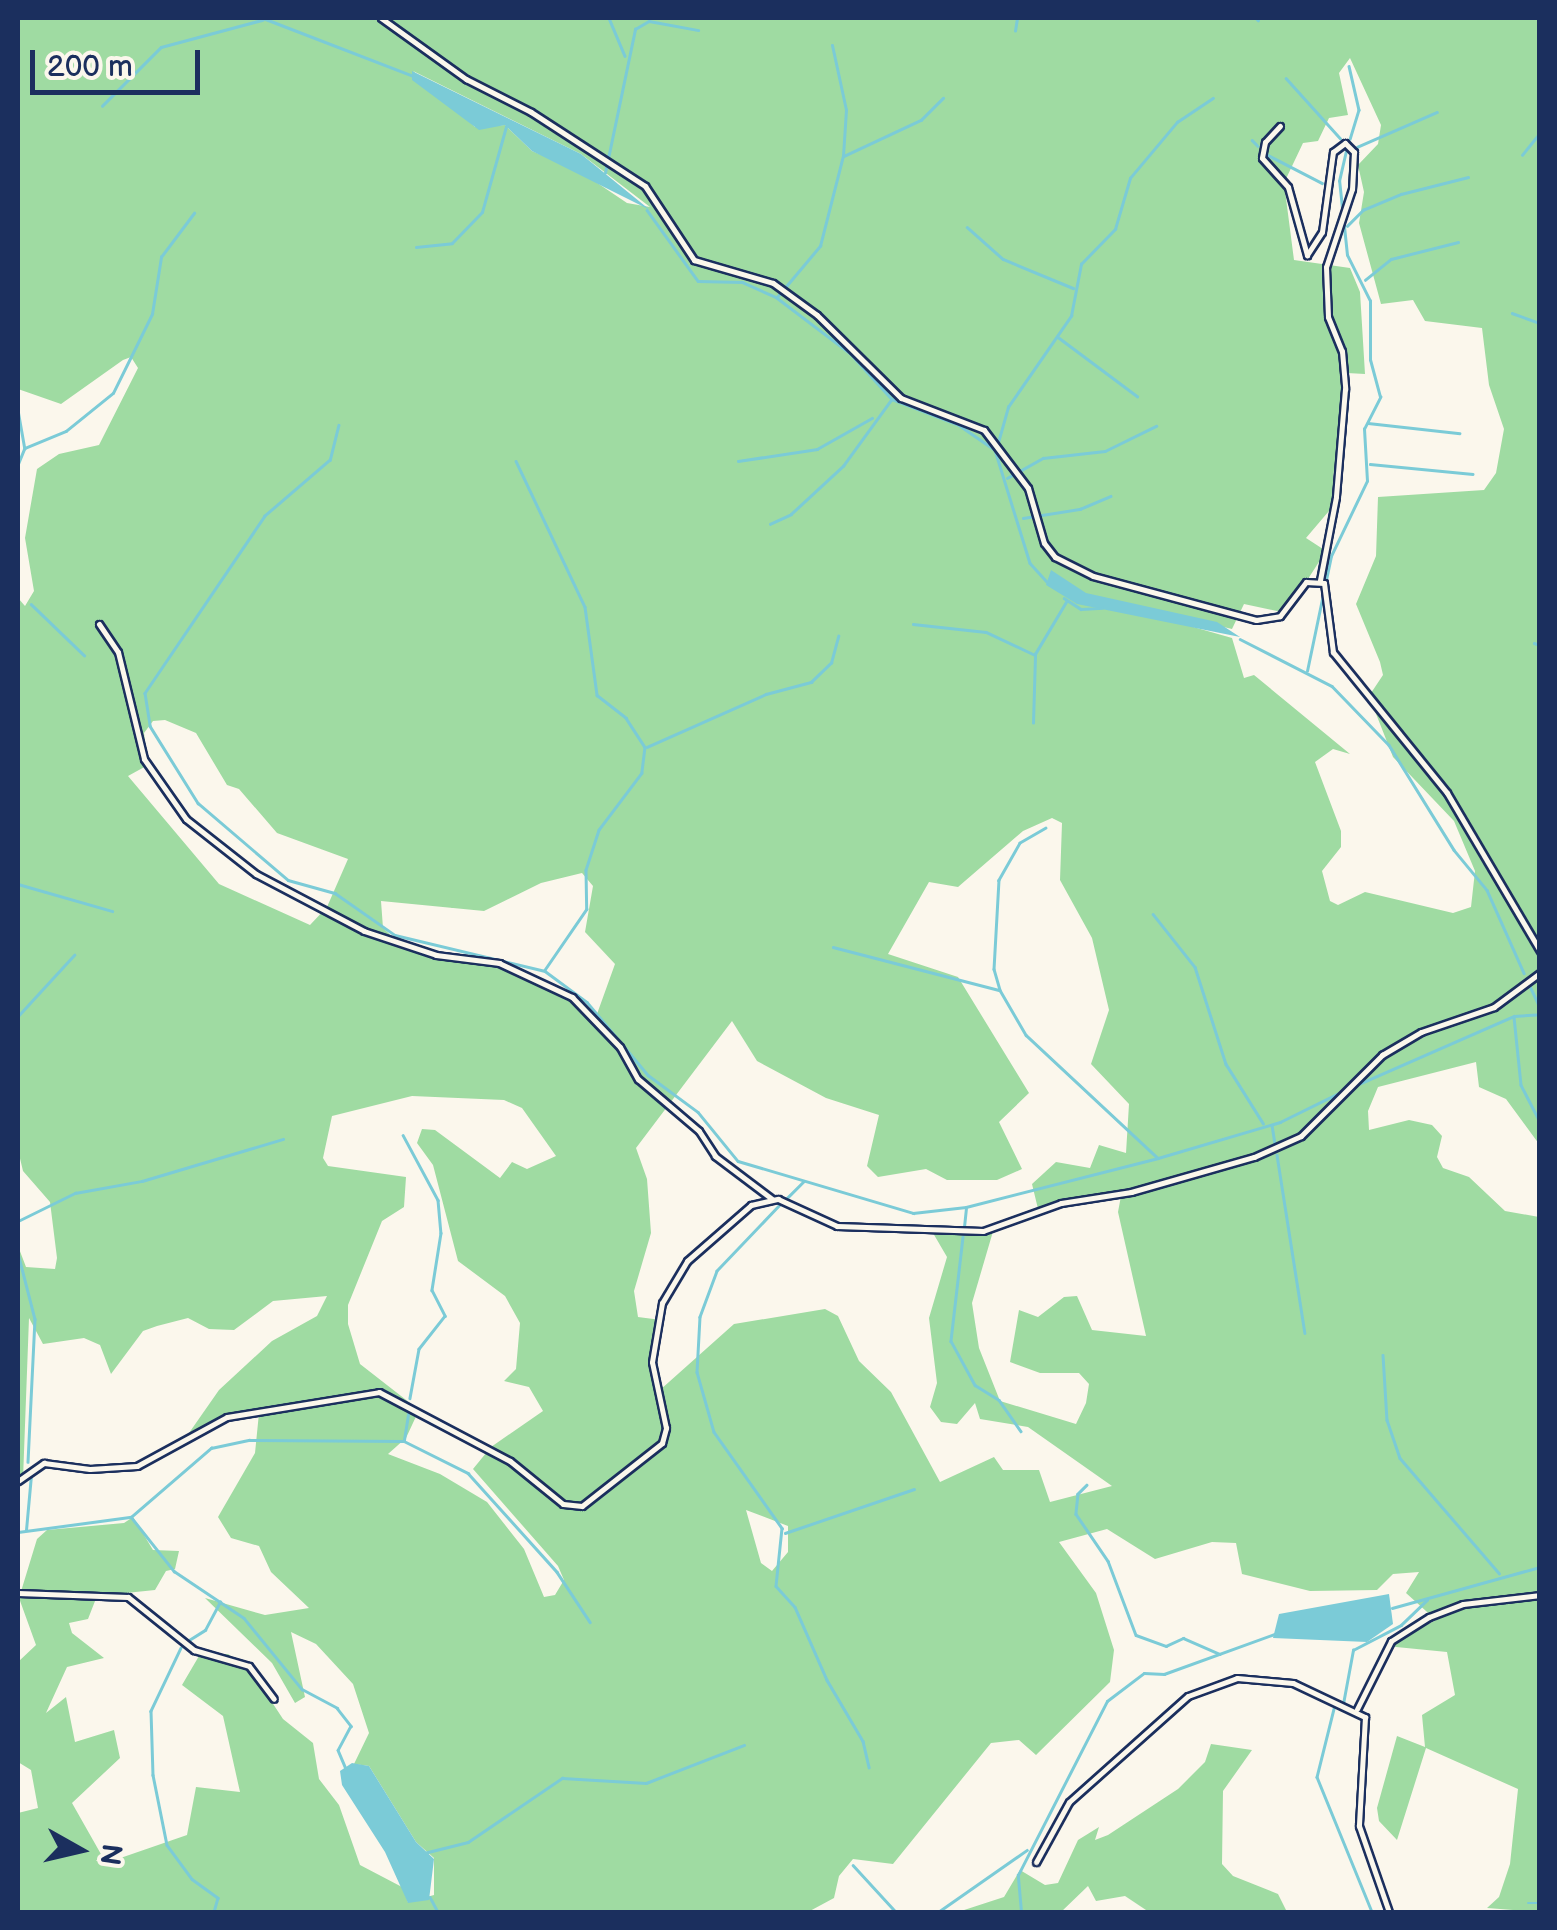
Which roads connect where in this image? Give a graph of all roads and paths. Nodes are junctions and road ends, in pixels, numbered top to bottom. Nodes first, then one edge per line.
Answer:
1 (381, 18) edge
2 (1280, 126) dead end
3 (1320, 580) junction
4 (99, 624) dead end
5 (1540, 951) edge
6 (1540, 973) edge
7 (772, 1198) junction
8 (18, 1482) edge
9 (18, 1593) edge
10 (1540, 1596) edge
11 (274, 1699) dead end
12 (1357, 1708) junction
13 (1036, 1862) dead end
14 (1389, 1912) edge

1 - 3 street
2 - 3 street
3 - 5 street
4 - 7 street
6 - 7 street
7 - 8 street
9 - 11 street
10 - 12 street
12 - 13 street
12 - 14 street

